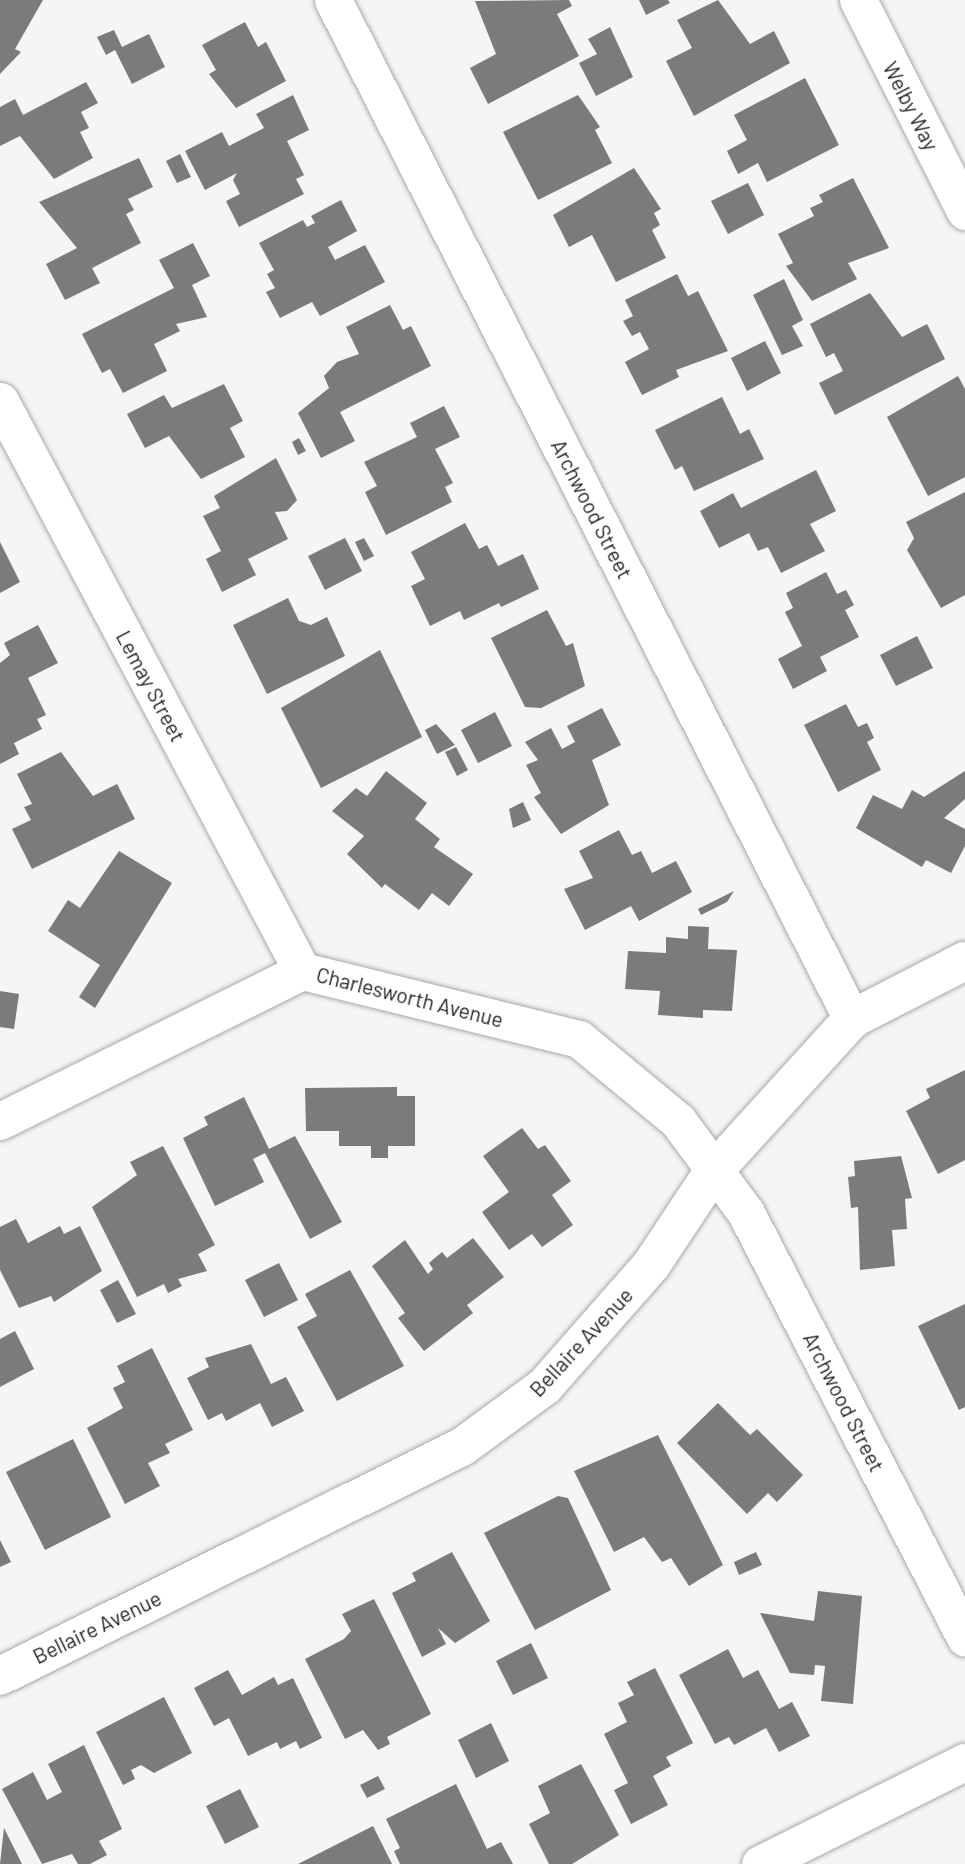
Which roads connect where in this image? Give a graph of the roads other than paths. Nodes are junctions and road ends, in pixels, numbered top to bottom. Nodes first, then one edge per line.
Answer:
1 (333, 0) edge
2 (858, 0) edge
3 (965, 211) edge
4 (0, 401) edge
5 (965, 961) edge
6 (302, 971) junction
7 (852, 1019) junction
8 (0, 1121) edge
9 (713, 1172) junction
10 (965, 1638) edge
11 (0, 1676) edge
12 (965, 1762) edge
13 (760, 1864) edge

1 - 7 street, Archwood Street
2 - 3 street, Welby Way
4 - 6 street, Lemay Street
5 - 7 street, Bellaire Avenue
6 - 8 street, Charlesworth Avenue
6 - 9 street, Charlesworth Avenue
7 - 9 street, Bellaire Avenue
9 - 10 street, Archwood Street
9 - 11 street, Bellaire Avenue
12 - 13 street

